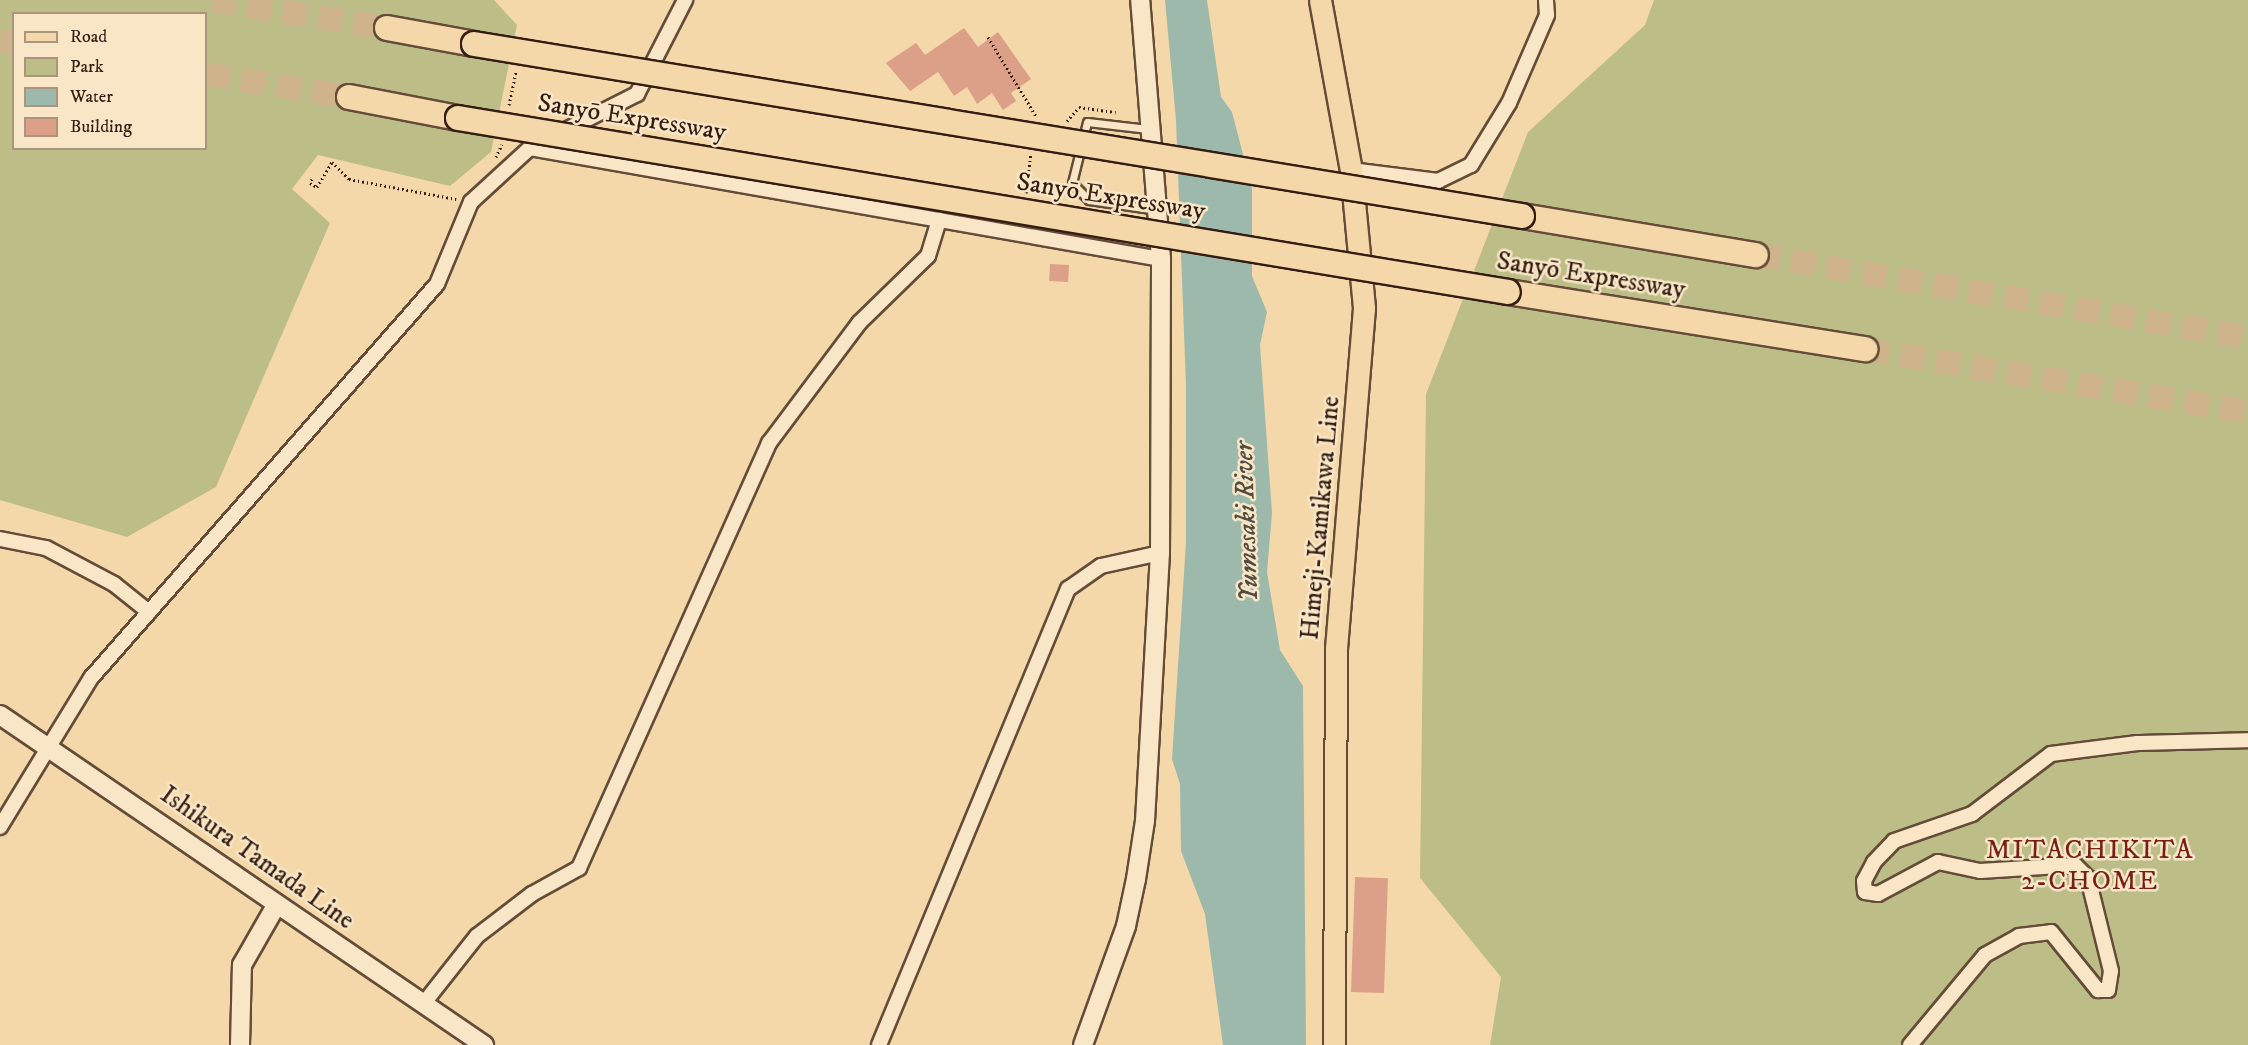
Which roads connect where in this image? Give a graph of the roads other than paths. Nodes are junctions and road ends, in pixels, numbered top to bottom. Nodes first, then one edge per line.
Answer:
1 (685, 0) edge
2 (1140, 0) edge
3 (1320, 0) edge
4 (1546, 0) edge
5 (387, 28) tunnel mouth
6 (349, 97) tunnel mouth
7 (1150, 129) junction
8 (530, 148) junction
9 (1351, 170) junction
10 (1156, 210) junction
11 (939, 220) junction
12 (1756, 255) tunnel mouth
13 (1161, 259) junction
14 (1865, 349) tunnel mouth
15 (0, 539) edge
16 (1160, 553) junction
17 (149, 612) junction
18 (0, 715) edge
19 (2248, 740) edge
20 (51, 745) junction
21 (0, 827) edge
22 (277, 904) junction
23 (424, 1003) junction
24 (240, 1045) edge
25 (484, 1045) edge
26 (879, 1045) edge
27 (1083, 1045) edge
28 (1335, 1045) edge
29 (1910, 1045) edge

1 - 8 street
2 - 7 street
3 - 9 main road, Himeji-Kamikawa Line
4 - 9 street
5 - 12 highway, Sanyō Expressway, bridge
6 - 14 highway, Sanyō Expressway, bridge
7 - 10 street
7 - 10 lane
8 - 11 street
8 - 17 street
9 - 28 main road, Himeji-Kamikawa Line
10 - 13 street
11 - 13 street
11 - 23 street
13 - 16 street
15 - 17 street
16 - 26 street
16 - 27 street
17 - 20 street
18 - 20 street, Ishikura Tamada Line
19 - 29 street
20 - 21 street
20 - 22 street, Ishikura Tamada Line
22 - 23 street, Ishikura Tamada Line
22 - 24 street
23 - 25 street, Ishikura Tamada Line

